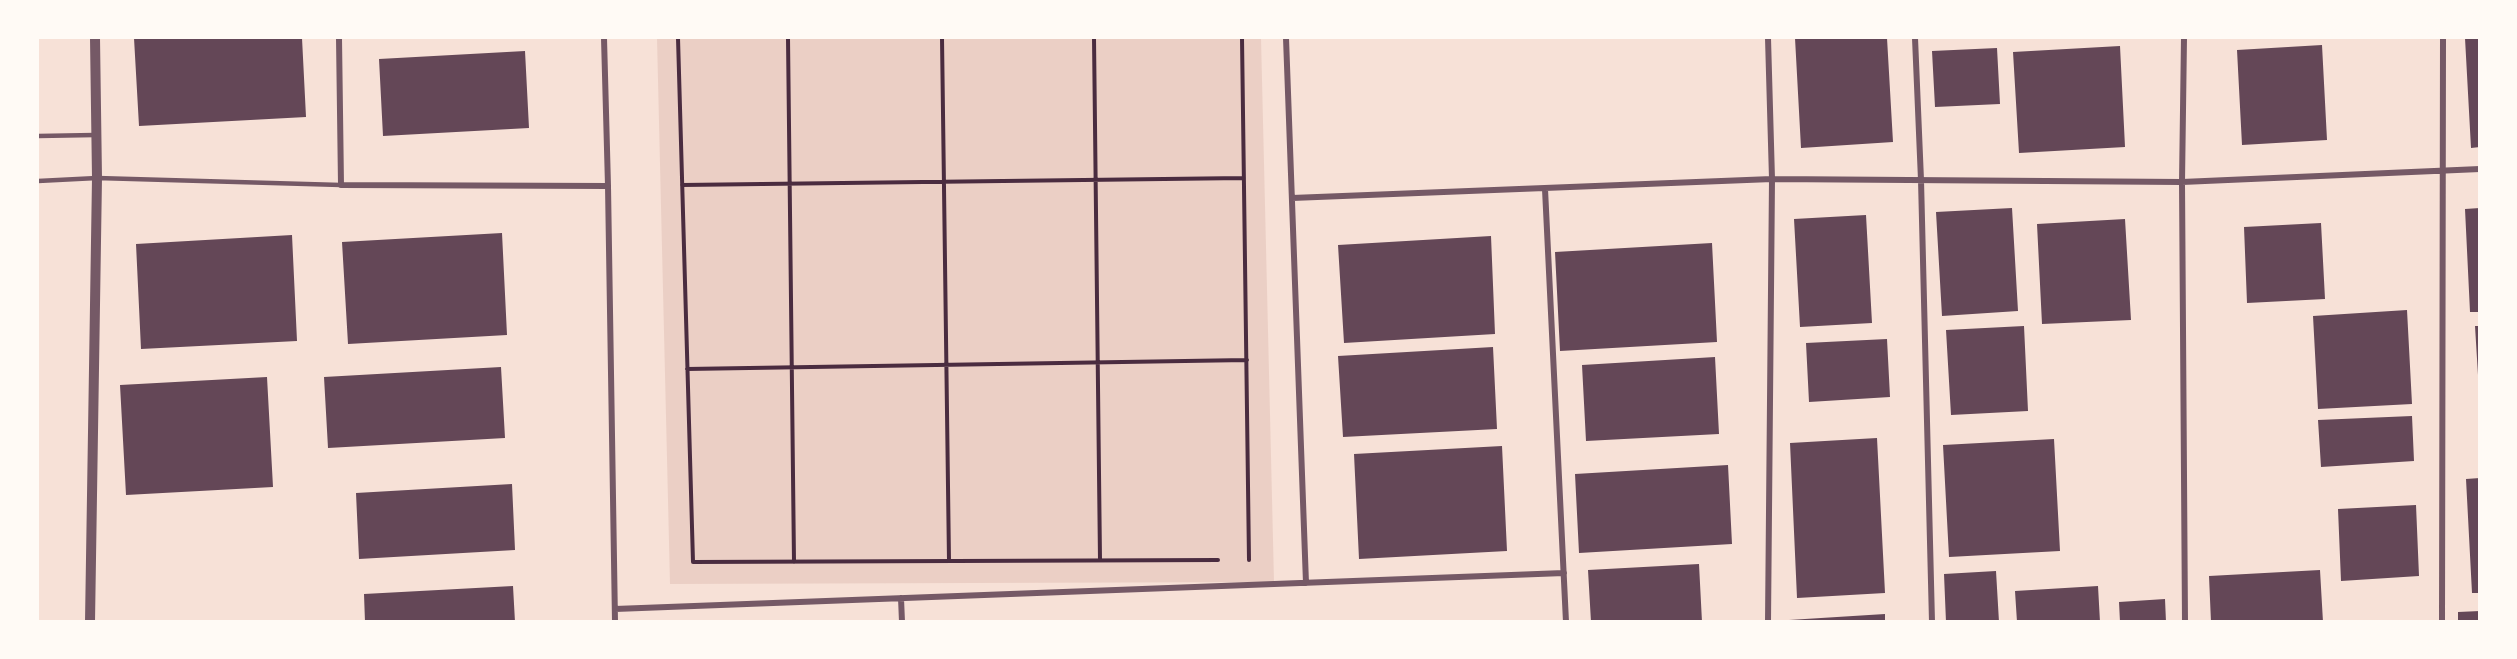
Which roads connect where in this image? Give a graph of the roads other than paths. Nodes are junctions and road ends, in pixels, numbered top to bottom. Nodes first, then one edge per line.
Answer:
1 (95, 38) edge
2 (339, 38) edge
3 (604, 38) edge
4 (1286, 38) edge
5 (1768, 38) edge
6 (1915, 38) edge
7 (2184, 38) edge
8 (2443, 38) edge
9 (97, 135) junction
10 (38, 136) edge
11 (2480, 169) edge
12 (2444, 170) junction
13 (97, 178) junction
14 (1772, 179) junction
15 (1921, 180) junction
16 (38, 181) edge
17 (2182, 182) junction
18 (341, 185) junction
19 (608, 186) junction
20 (1545, 189) junction
21 (1292, 198) junction
22 (1564, 573) junction
23 (1306, 583) junction
24 (902, 598) junction
25 (615, 609) junction
26 (90, 621) edge
27 (615, 621) edge
28 (902, 621) edge
29 (1566, 621) edge
30 (1768, 621) edge
31 (1932, 621) edge
32 (2185, 621) edge
33 (2442, 621) edge

1 - 9 street
2 - 18 street
3 - 19 street
4 - 21 street
5 - 14 street
6 - 15 street
7 - 17 street
8 - 12 street
9 - 10 lane
9 - 13 street
11 - 12 street
12 - 17 street
12 - 33 street
13 - 16 lane
13 - 18 lane
13 - 26 street
14 - 15 street
14 - 20 street
14 - 30 street
15 - 17 street
15 - 31 street
17 - 32 street
18 - 19 street
19 - 25 street
20 - 21 street
20 - 22 street
21 - 23 street
22 - 23 street
22 - 29 street
23 - 24 street
24 - 25 street
24 - 28 street
25 - 27 street

